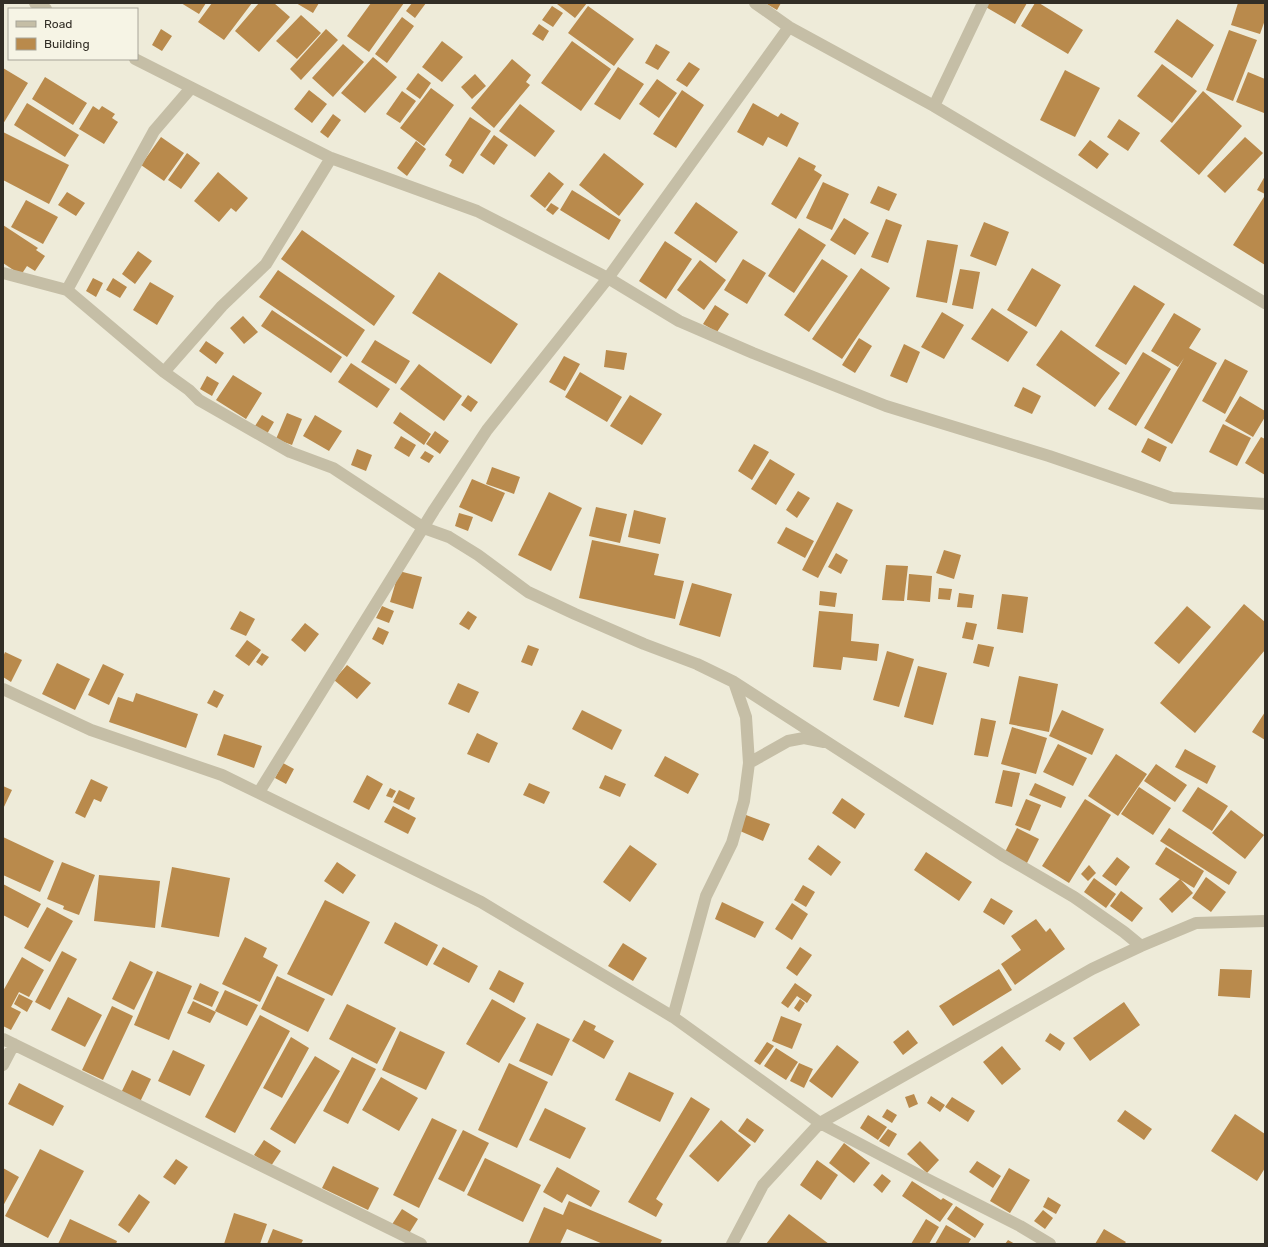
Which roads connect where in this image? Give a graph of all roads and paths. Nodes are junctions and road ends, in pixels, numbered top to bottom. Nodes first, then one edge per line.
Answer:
1 (35, 3) edge
2 (756, 3) edge
3 (983, 3) edge
4 (44, 8) edge
5 (789, 27) junction
6 (138, 60) edge
7 (191, 88) junction
8 (934, 106) junction
9 (331, 158) junction
10 (3, 273) edge
11 (608, 278) junction
12 (67, 290) junction
13 (1265, 302) edge
14 (164, 372) junction
15 (1265, 504) edge
16 (424, 528) junction
17 (734, 682) junction
18 (3, 688) edge
19 (831, 743) junction
20 (749, 763) junction
21 (259, 792) junction
22 (1265, 921) edge
23 (1141, 946) junction
24 (673, 1017) junction
25 (8, 1042) edge
26 (3, 1065) edge
27 (820, 1123) junction
28 (421, 1244) edge
29 (732, 1244) edge
30 (1050, 1244) edge

1 - 4 street
2 - 5 street
3 - 8 street
5 - 8 street
5 - 11 street
6 - 7 street
7 - 9 street
7 - 12 street
8 - 13 street
9 - 11 street
9 - 14 street
10 - 12 street
11 - 15 street
11 - 16 street
12 - 14 street
14 - 16 street
16 - 17 street
16 - 21 street
17 - 19 street
17 - 20 street
18 - 21 street
19 - 20 street
19 - 23 street
20 - 24 street
21 - 24 street
22 - 23 street
23 - 27 street
24 - 27 street
25 - 26 street
25 - 28 street
27 - 29 street
27 - 30 street

